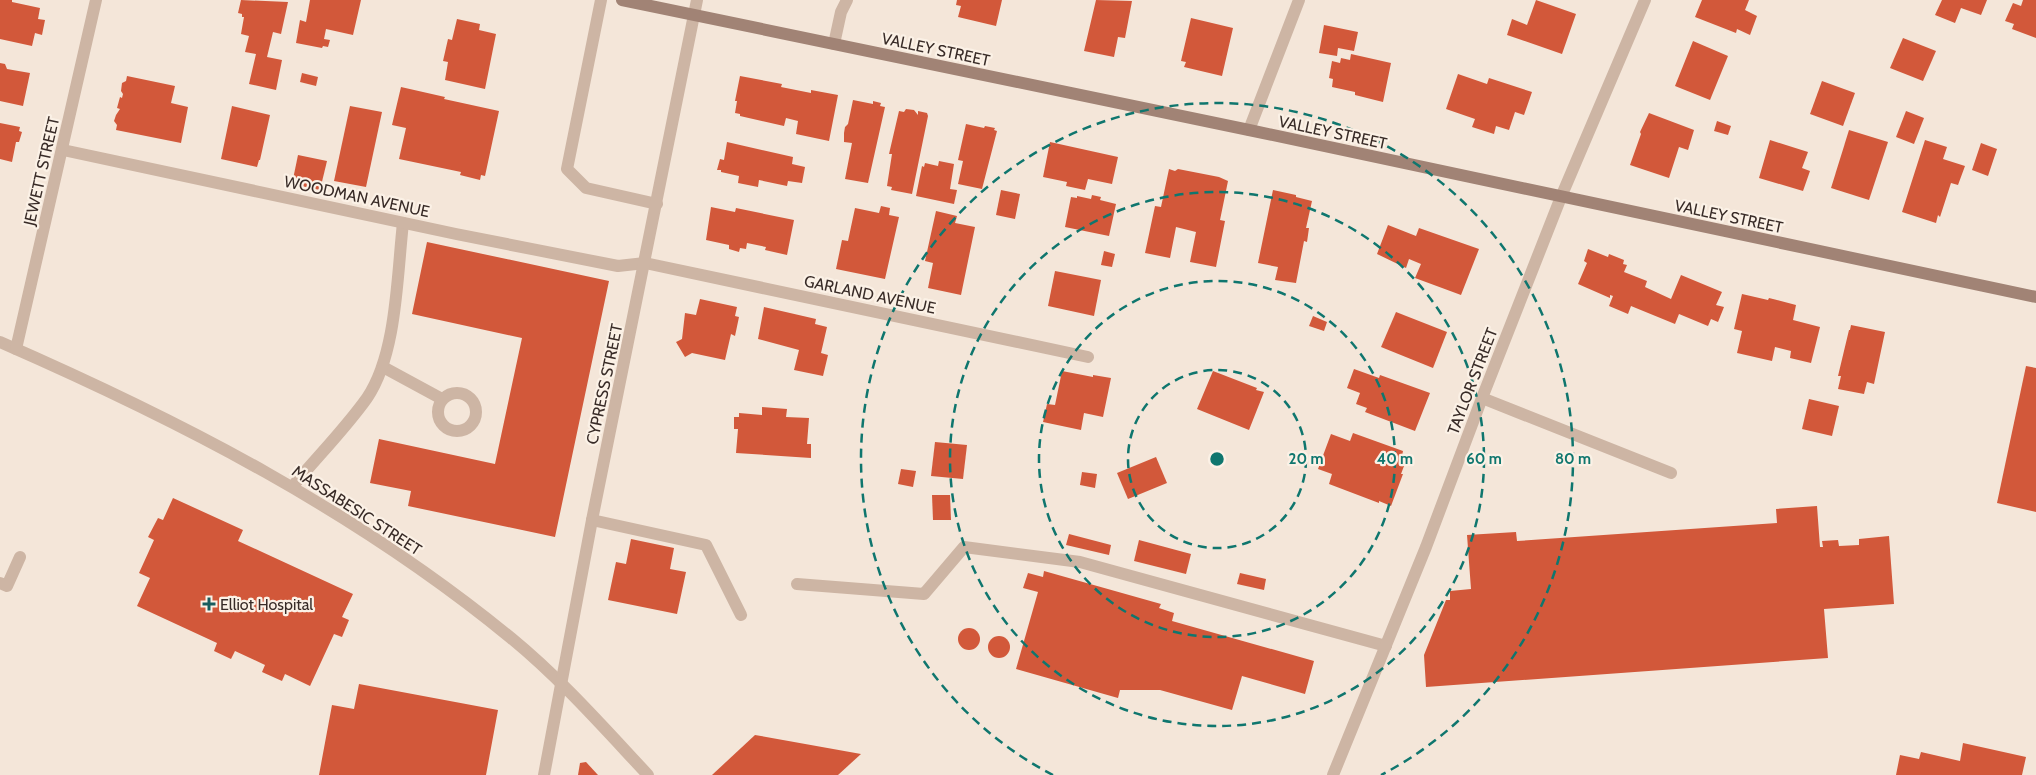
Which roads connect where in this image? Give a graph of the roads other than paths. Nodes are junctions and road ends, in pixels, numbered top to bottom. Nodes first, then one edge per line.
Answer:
1 (96, 0) edge
2 (601, 0) edge
3 (622, 0) edge
4 (697, 0) edge
5 (846, 0) edge
6 (1299, 0) edge
7 (1645, 0) edge
8 (693, 16) junction
9 (834, 44) junction
10 (1248, 130) junction
11 (63, 150) junction
12 (1561, 198) junction
13 (657, 204) junction
14 (403, 222) junction
15 (645, 263) junction
16 (2036, 297) edge
17 (0, 342) edge
18 (16, 349) junction
19 (1088, 357) dead end
20 (383, 367) junction
21 (1482, 398) junction
22 (442, 399) dead end
23 (1671, 473) dead end
24 (293, 486) junction
25 (592, 520) junction
26 (20, 557) dead end
27 (0, 583) edge
28 (797, 584) dead end
29 (741, 614) dead end
30 (1386, 646) junction
31 (561, 682) junction
32 (544, 775) edge
33 (648, 775) edge
34 (1333, 775) edge

1 - 11 street, JEWETT STREET
2 - 13 street
3 - 8 main road, VALLEY STREET
4 - 8 street, CYPRESS STREET
5 - 9 street
6 - 10 street
7 - 12 street, TAYLOR STREET
8 - 9 main road, VALLEY STREET
8 - 13 street, CYPRESS STREET
9 - 10 main road, VALLEY STREET
10 - 12 main road, VALLEY STREET
11 - 14 street, WOODMAN AVENUE
11 - 18 street, JEWETT STREET
12 - 16 main road, VALLEY STREET
12 - 21 street, TAYLOR STREET
13 - 15 street, CYPRESS STREET
14 - 15 street, WOODMAN AVENUE
14 - 20 street
15 - 19 street, GARLAND AVENUE
15 - 25 street, CYPRESS STREET
17 - 18 street, MASSABESIC STREET
18 - 24 street, MASSABESIC STREET
20 - 22 street
20 - 24 street
21 - 23 street
21 - 30 street, TAYLOR STREET
24 - 31 street, MASSABESIC STREET
25 - 29 street
25 - 31 street, CYPRESS STREET
26 - 27 street
28 - 30 street
30 - 34 street, TAYLOR STREET
31 - 32 street, CYPRESS STREET
31 - 33 street, MASSABESIC STREET

